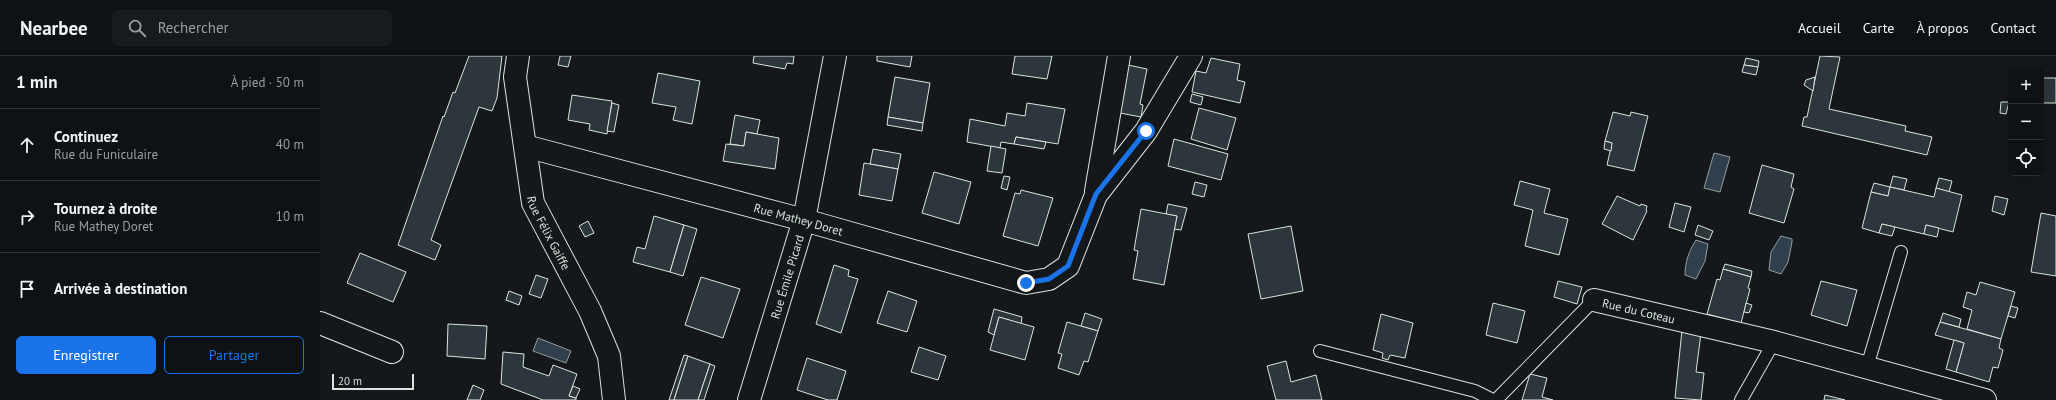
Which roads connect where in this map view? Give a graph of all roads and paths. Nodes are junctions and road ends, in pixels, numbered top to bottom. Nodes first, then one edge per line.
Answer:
1 (518, 56) edge
2 (835, 56) edge
3 (1119, 56) edge
4 (1191, 56) edge
5 (525, 146) junction
6 (1096, 194) junction
7 (804, 220) junction
8 (1901, 252) dead end
9 (1594, 300) joint
10 (320, 323) edge
11 (1774, 342) junction
12 (1320, 351) dead end
13 (392, 352) dead end
14 (1866, 367) junction
15 (614, 400) edge
16 (748, 400) edge
17 (1495, 400) edge
18 (1740, 400) edge
19 (1985, 400) edge

1 - 5 street, Rue Félix Gaiffe
2 - 7 street, Rue Émile Picard
3 - 6 street
4 - 6 street
5 - 7 street, Rue Mathey Doret
5 - 15 street, Rue Félix Gaiffe
6 - 7 street, Rue Mathey Doret
7 - 16 street, Rue Émile Picard
8 - 14 lane
9 - 11 street, Rue du Coteau
9 - 17 lane, Rue du Coteau
10 - 13 street
11 - 14 street, Rue du Coteau
11 - 18 lane
12 - 17 lane, Rue du Coteau
14 - 19 street, Rue du Coteau

